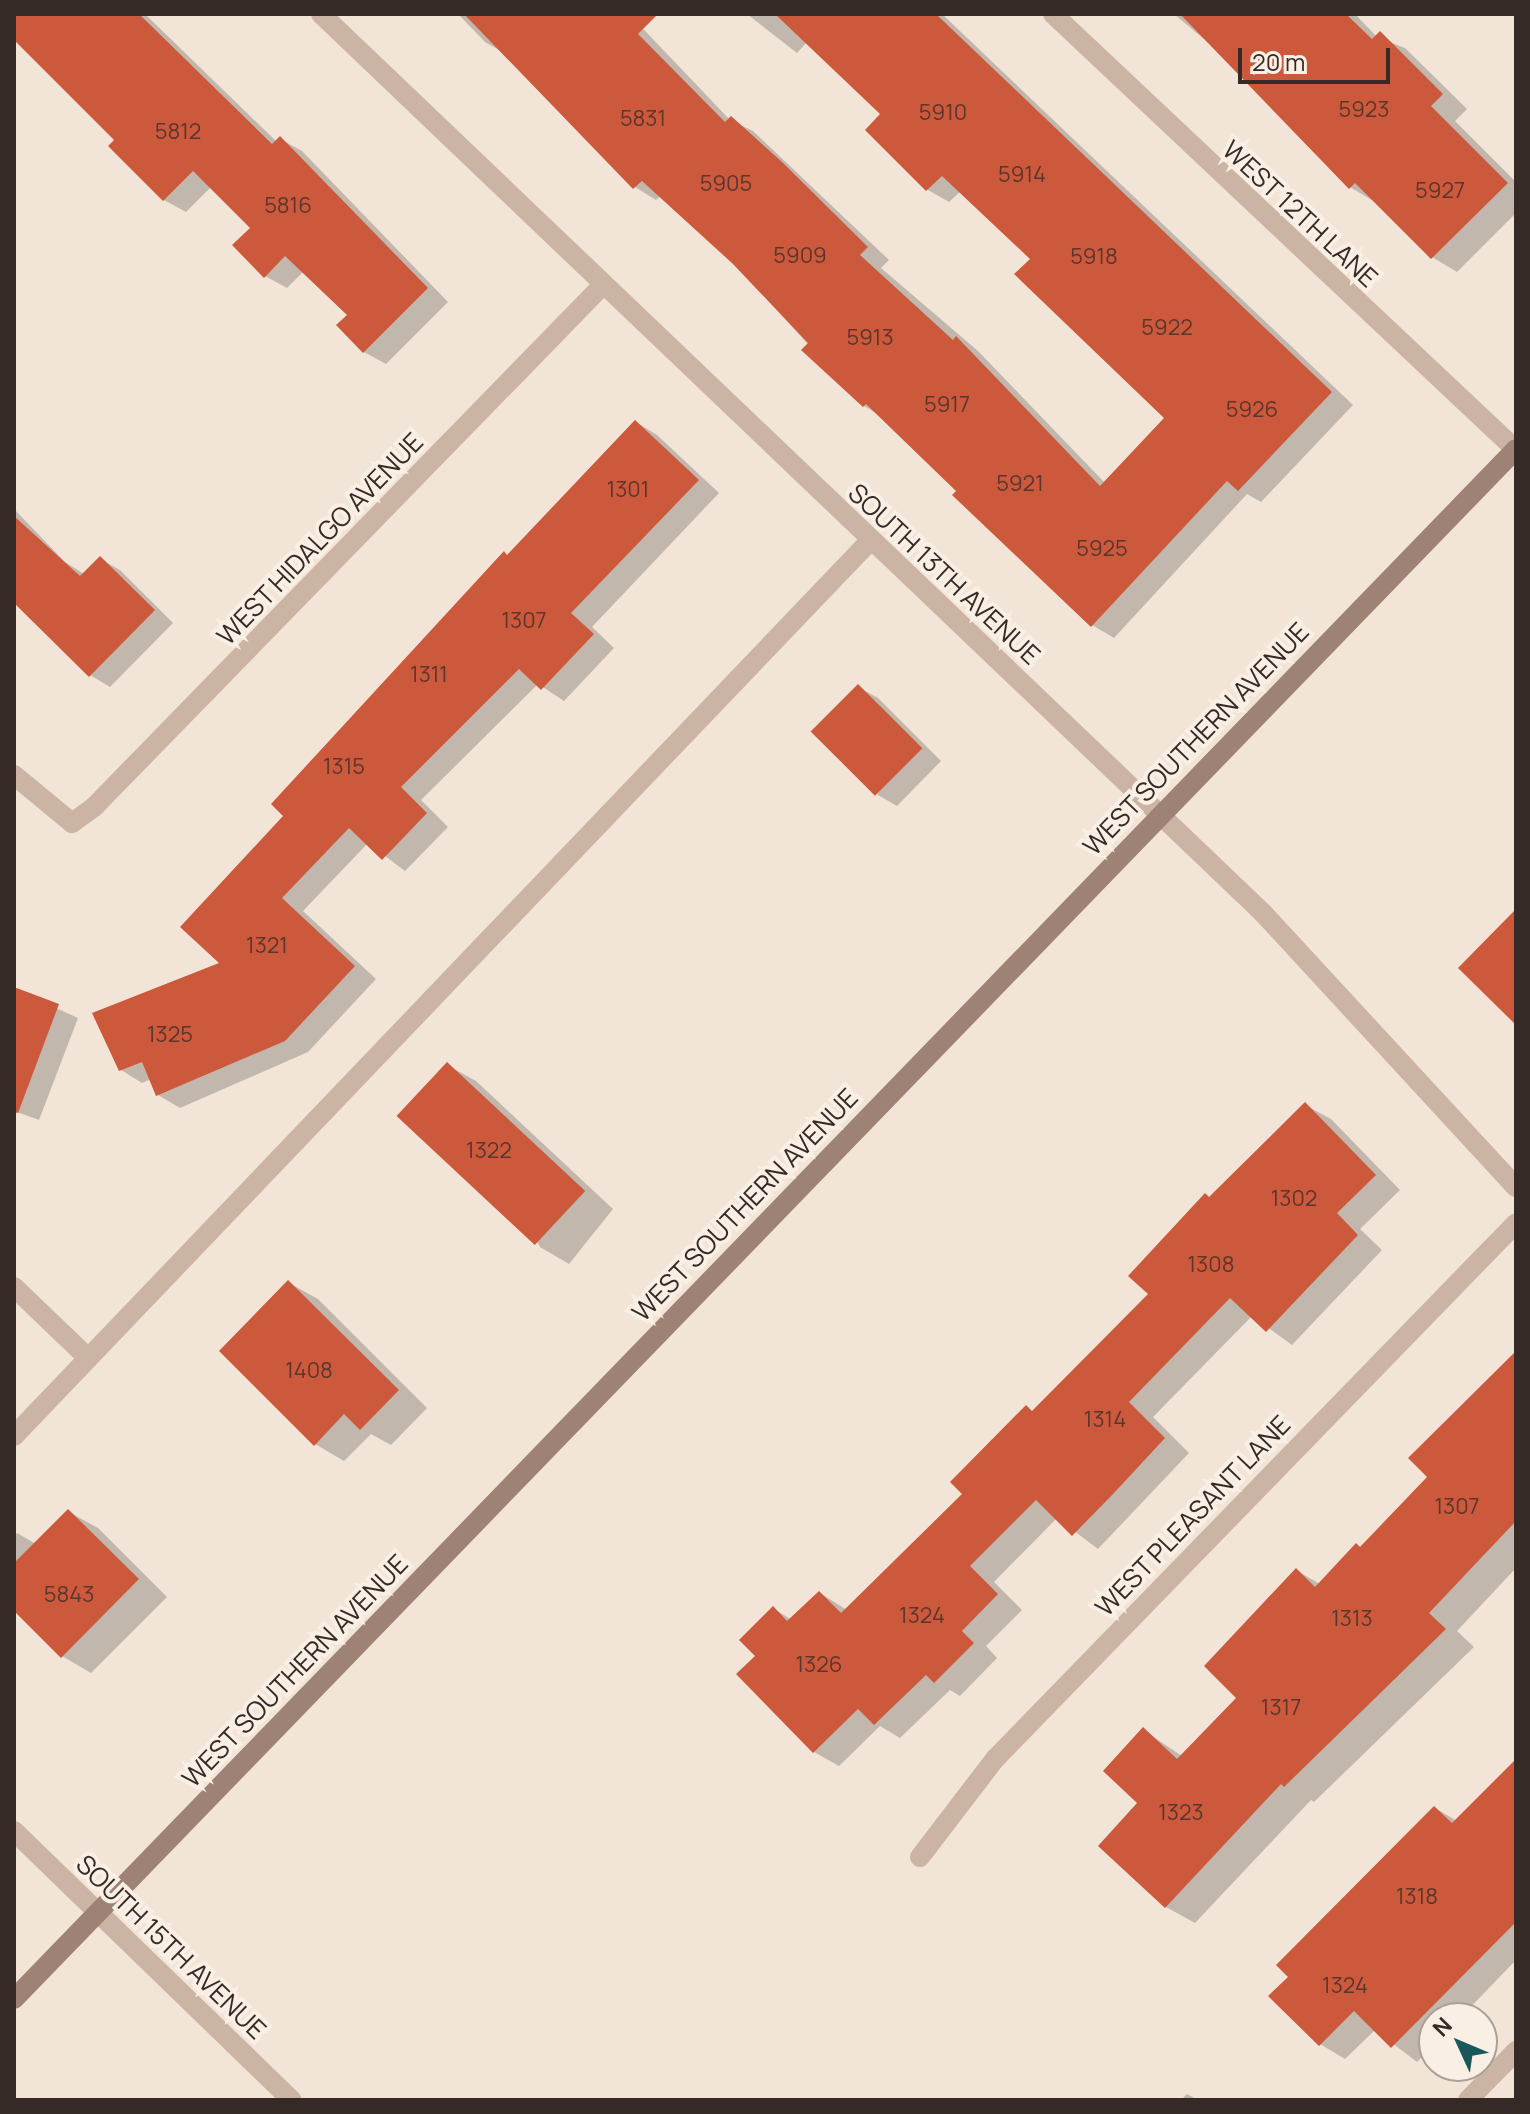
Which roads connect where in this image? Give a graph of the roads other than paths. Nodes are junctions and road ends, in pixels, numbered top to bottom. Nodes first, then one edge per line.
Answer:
1 (321, 14) edge
2 (1053, 14) edge
3 (601, 287) junction
4 (1516, 449) edge
5 (870, 541) junction
6 (14, 775) edge
7 (1159, 814) junction
8 (1516, 1187) edge
9 (1516, 1223) edge
10 (14, 1287) edge
11 (88, 1358) junction
12 (14, 1436) edge
13 (14, 1831) edge
14 (920, 1857) dead end
15 (98, 1912) junction
16 (14, 1999) edge
17 (1516, 2051) edge
18 (292, 2100) edge
19 (1468, 2100) edge

1 - 3 street, SOUTH 13TH AVENUE
2 - 4 street, WEST 12TH LANE
3 - 5 street, SOUTH 13TH AVENUE
3 - 6 street, WEST HIDALGO AVENUE
4 - 7 main road, WEST SOUTHERN AVENUE
5 - 7 street, SOUTH 13TH AVENUE
5 - 11 street
7 - 8 street, SOUTH 13TH AVENUE
7 - 15 main road, WEST SOUTHERN AVENUE
9 - 14 street, WEST PLEASANT LANE
10 - 11 street
11 - 12 street
13 - 15 street, SOUTH 15TH AVENUE
15 - 16 main road, WEST SOUTHERN AVENUE
15 - 18 street, SOUTH 15TH AVENUE
17 - 19 street

